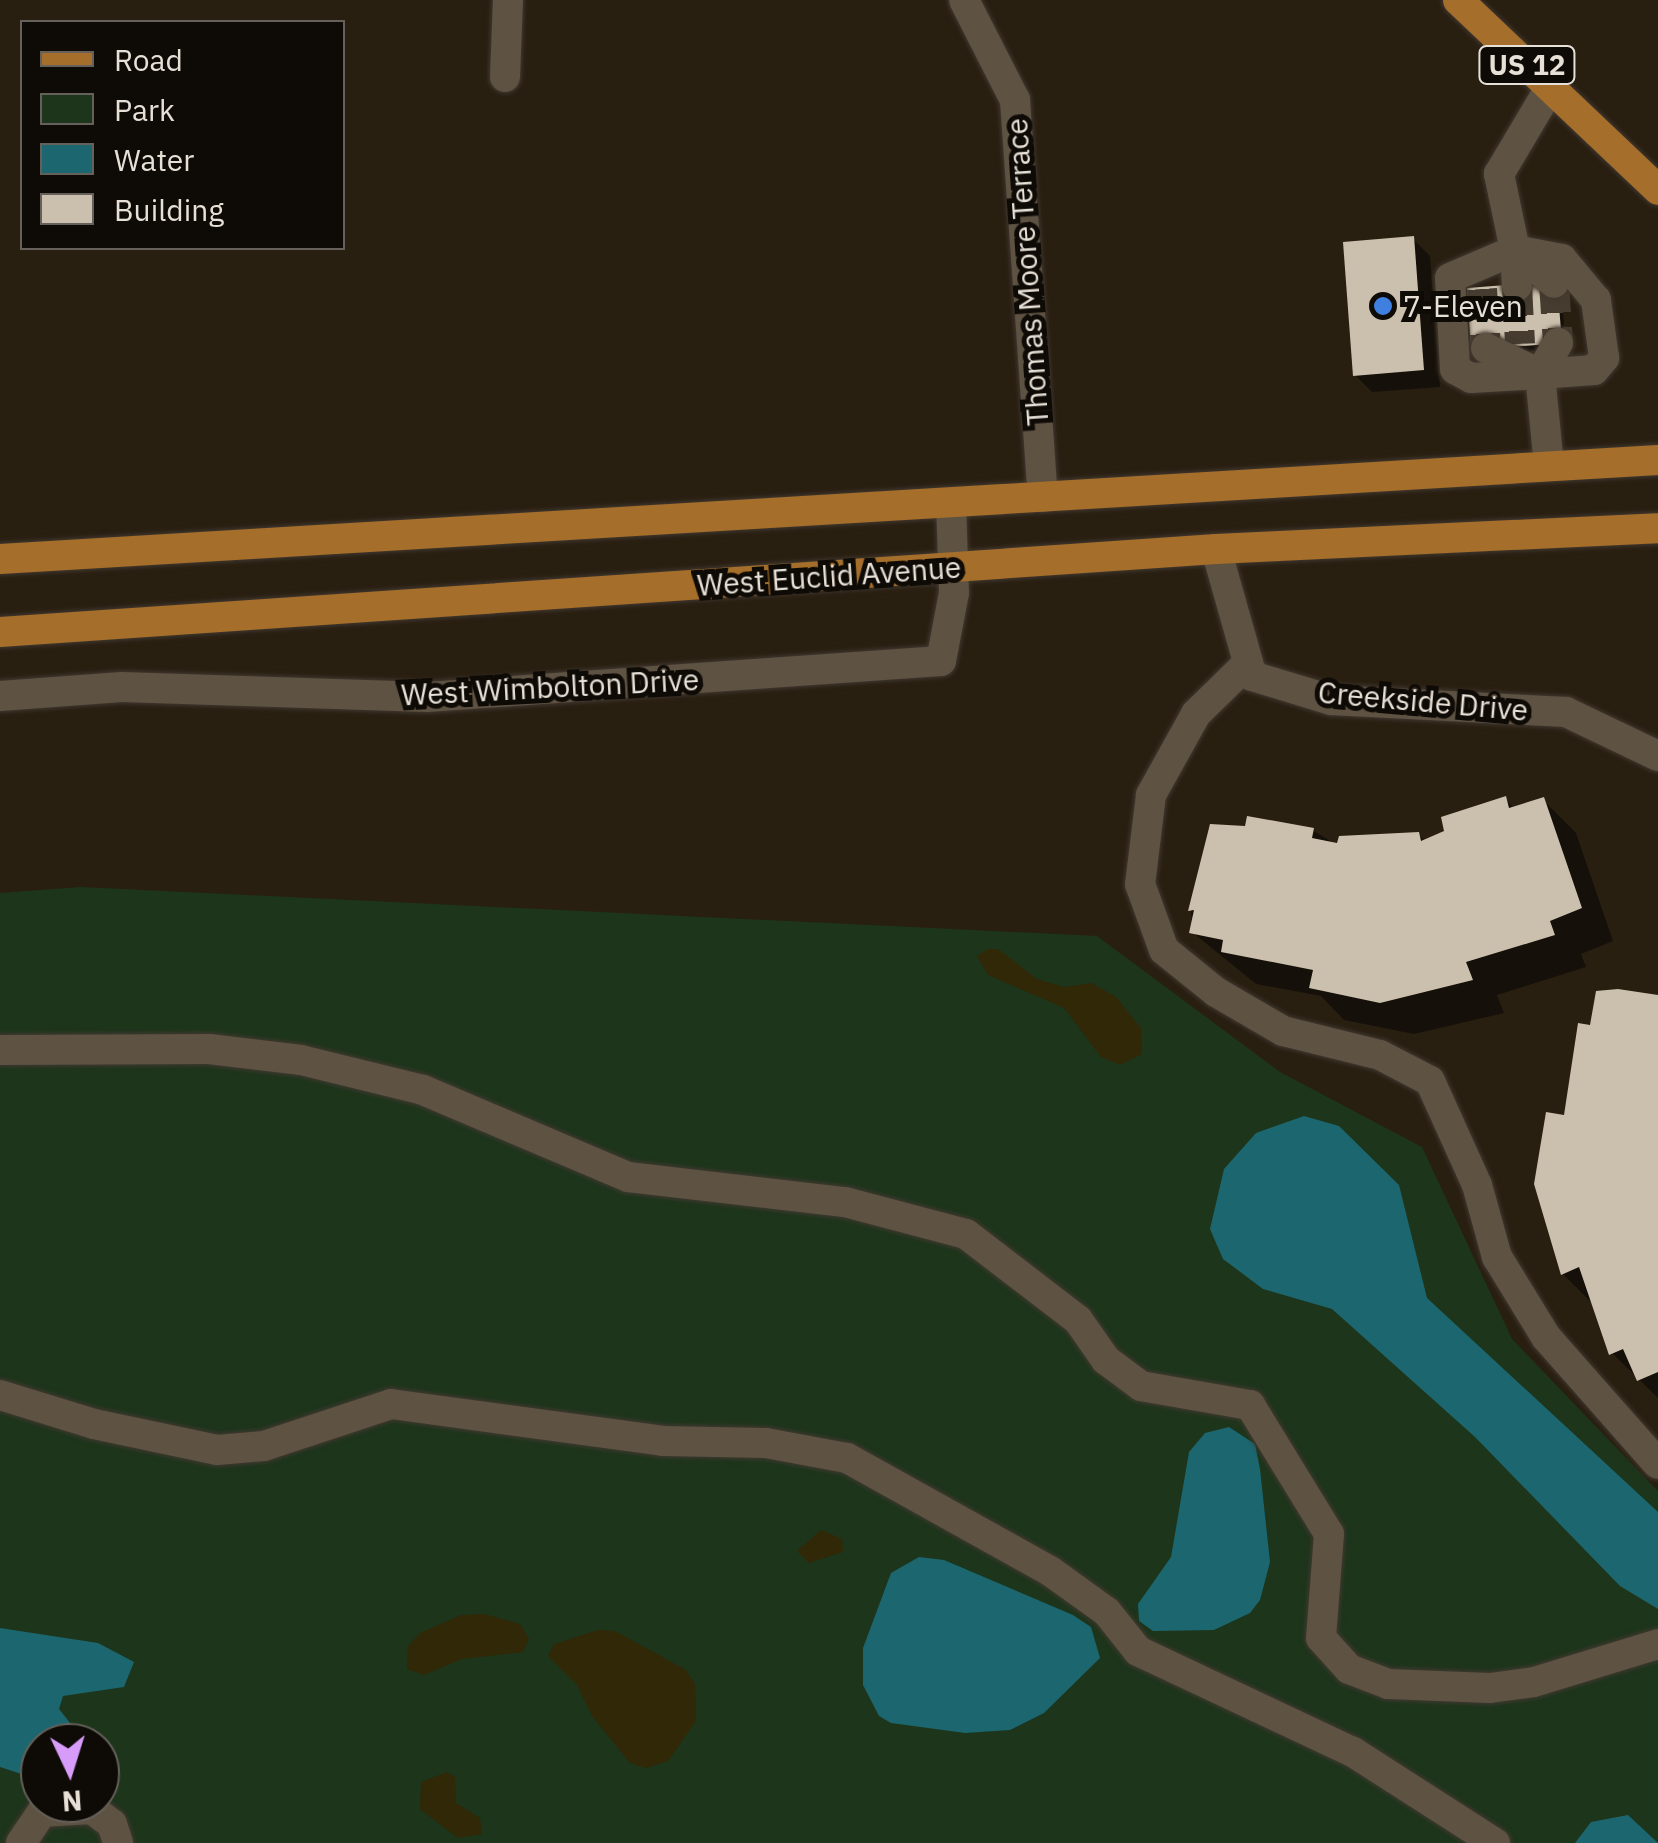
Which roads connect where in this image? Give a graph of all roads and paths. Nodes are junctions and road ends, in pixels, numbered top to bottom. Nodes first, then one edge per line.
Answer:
1 (508, 0) edge
2 (964, 0) edge
3 (1458, 0) edge
4 (505, 77) dead end
5 (1550, 88) junction
6 (1658, 190) edge
7 (1515, 250) junction
8 (1554, 283) dead end
9 (1517, 286) tunnel mouth
10 (1482, 289) tunnel mouth
11 (1558, 343) tunnel mouth
12 (1520, 344) tunnel mouth
13 (1486, 348) dead end
14 (1540, 374) junction
15 (1658, 460) edge
16 (1549, 466) junction
17 (1043, 497) junction
18 (951, 504) junction
19 (1658, 528) edge
20 (1216, 550) junction
21 (0, 559) edge
22 (954, 568) junction
23 (0, 632) edge
24 (1248, 664) junction
25 (0, 696) edge
26 (1658, 756) edge
27 (0, 1050) edge
28 (0, 1396) edge
29 (1658, 1464) edge
30 (1658, 1644) edge
31 (21, 1843) edge
32 (118, 1843) edge
33 (1495, 1843) edge

1 - 4 street
2 - 17 street, Thomas Moore Terrace
3 - 5 main road, US 12
5 - 6 main road, US 12
5 - 7 street
7 - 8 street
7 - 9 street
7 - 10 street
7 - 14 street
7 - 14 street
11 - 14 street
12 - 14 street
13 - 14 street
14 - 16 street
15 - 16 main road
16 - 17 main road
17 - 18 main road
18 - 21 main road
18 - 22 street, West Wimbolton Drive
19 - 20 main road, West Euclid Avenue
20 - 22 main road, West Euclid Avenue
20 - 24 street
22 - 23 main road, West Euclid Avenue
22 - 25 street, West Wimbolton Drive
24 - 26 street, Creekside Drive
24 - 29 street
27 - 30 street
28 - 33 street
31 - 32 street

